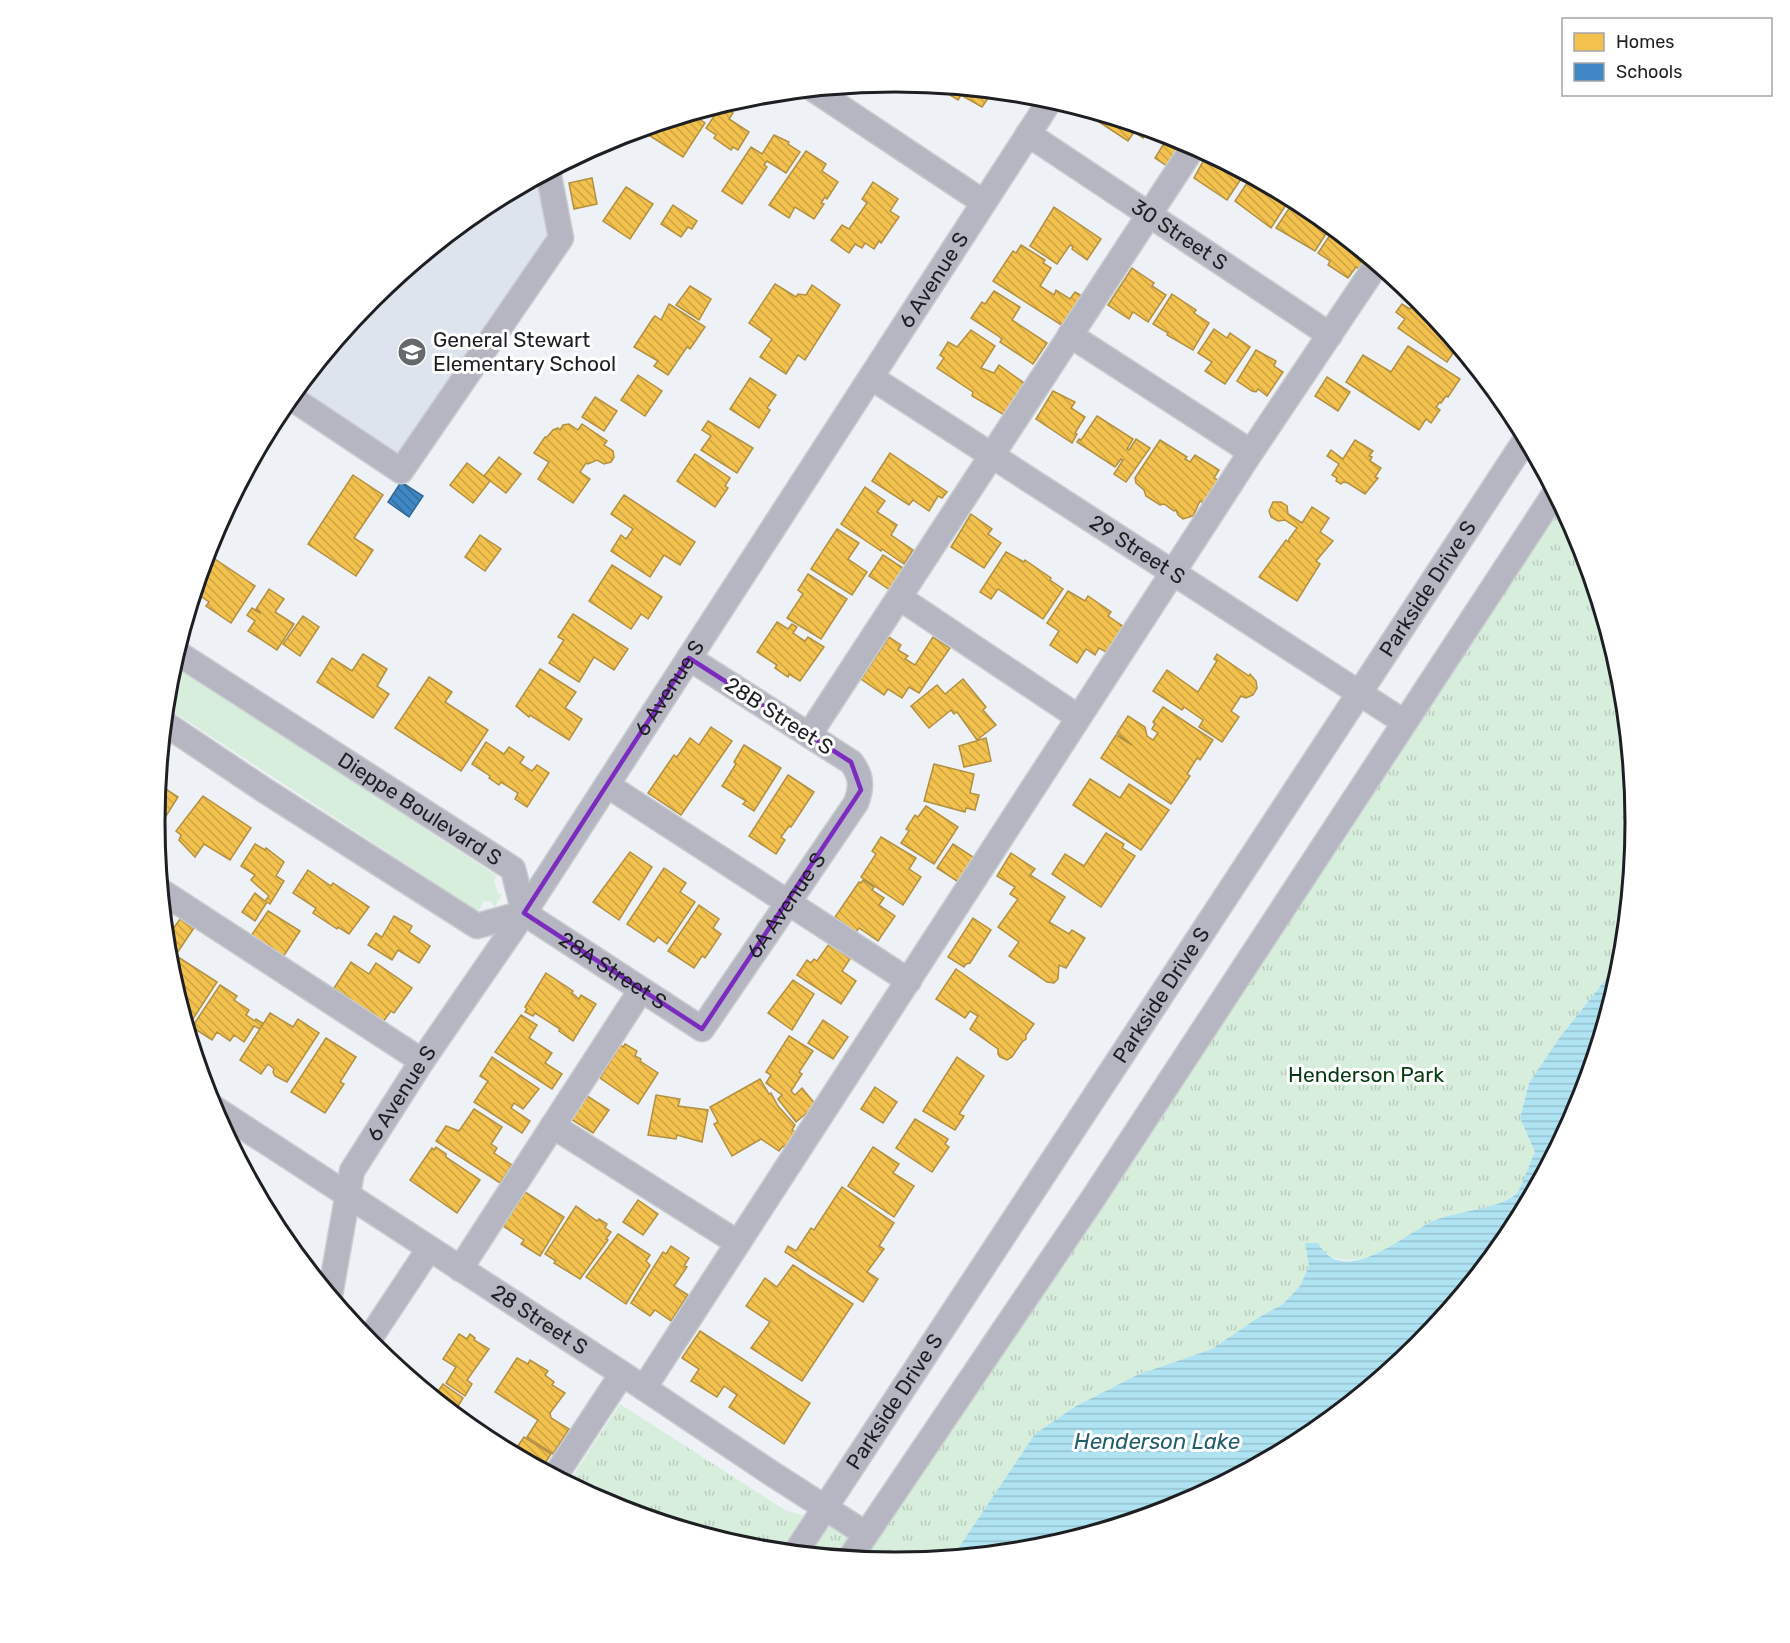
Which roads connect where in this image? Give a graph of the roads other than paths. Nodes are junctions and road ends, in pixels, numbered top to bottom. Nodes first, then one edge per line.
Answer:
1 (823, 96) edge
2 (1045, 108) edge
3 (1028, 134) junction
4 (1189, 154) edge
5 (550, 179) edge
6 (983, 202) junction
7 (1148, 214) junction
8 (1373, 270) edge
9 (1070, 335) junction
10 (1330, 335) junction
11 (872, 378) junction
12 (298, 402) edge
13 (1521, 447) edge
14 (1251, 452) junction
15 (992, 456) junction
16 (1550, 500) edge
17 (1173, 573) junction
18 (900, 598) junction
19 (184, 657) edge
20 (689, 658) junction
21 (1359, 693) junction
22 (1078, 717) junction
23 (1404, 722) junction
24 (171, 728) edge
25 (809, 735) junction
26 (860, 780) joint
27 (607, 785) junction
28 (169, 896) edge
29 (789, 903) junction
30 (524, 913) junction
31 (909, 981) junction
32 (641, 990) junction
33 (702, 1029) joint
34 (422, 1061) junction
35 (228, 1116) edge
36 (553, 1126) junction
37 (348, 1195) junction
38 (738, 1243) junction
39 (429, 1249) junction
40 (460, 1269) junction
41 (332, 1285) edge
42 (374, 1332) edge
43 (622, 1374) junction
44 (644, 1388) junction
45 (559, 1469) edge
46 (825, 1509) junction
47 (866, 1534) junction
48 (801, 1545) edge
49 (855, 1550) edge

1 - 6 street
2 - 3 street, 6 Avenue S
3 - 6 street, 6 Avenue S
3 - 7 street, 30 Street S
4 - 7 street
5 - 12 street
6 - 11 street, 6 Avenue S
7 - 9 street
7 - 10 street, 30 Street S
8 - 10 street
9 - 14 street
9 - 15 street
10 - 14 street
11 - 15 street, 29 Street S
11 - 20 street, 6 Avenue S
13 - 21 street, Parkside Drive S
14 - 17 street
15 - 17 street, 29 Street S
15 - 18 street
16 - 23 street
17 - 21 street, 29 Street S
17 - 22 street
18 - 22 street
18 - 25 street
19 - 30 street, Dieppe Boulevard S
20 - 25 street, 28B Street S
20 - 27 street, 6 Avenue S
21 - 23 street, 29 Street S
21 - 46 street, Parkside Drive S
22 - 31 street
23 - 47 street
24 - 30 street
25 - 26 street, 28B Street S
26 - 29 street, 6A Avenue S
27 - 29 street
27 - 30 street, 6 Avenue S
28 - 34 street
29 - 31 street
29 - 33 street, 6A Avenue S
30 - 32 street, 28A Street S
30 - 34 street, 6 Avenue S
31 - 38 street
32 - 33 street, 28A Street S
32 - 36 street
34 - 37 street, 6 Avenue S
35 - 37 street, 28 Street S
36 - 38 street
36 - 40 street
37 - 39 street, 28 Street S
37 - 41 street, 6 Avenue S
38 - 44 street
39 - 40 street, 28 Street S
39 - 42 street
40 - 43 street, 28 Street S
43 - 44 street, 28 Street S
43 - 45 street
44 - 46 street, 28 Street S
46 - 47 street, 28 Street S
46 - 48 street, Parkside Drive S
47 - 49 street

